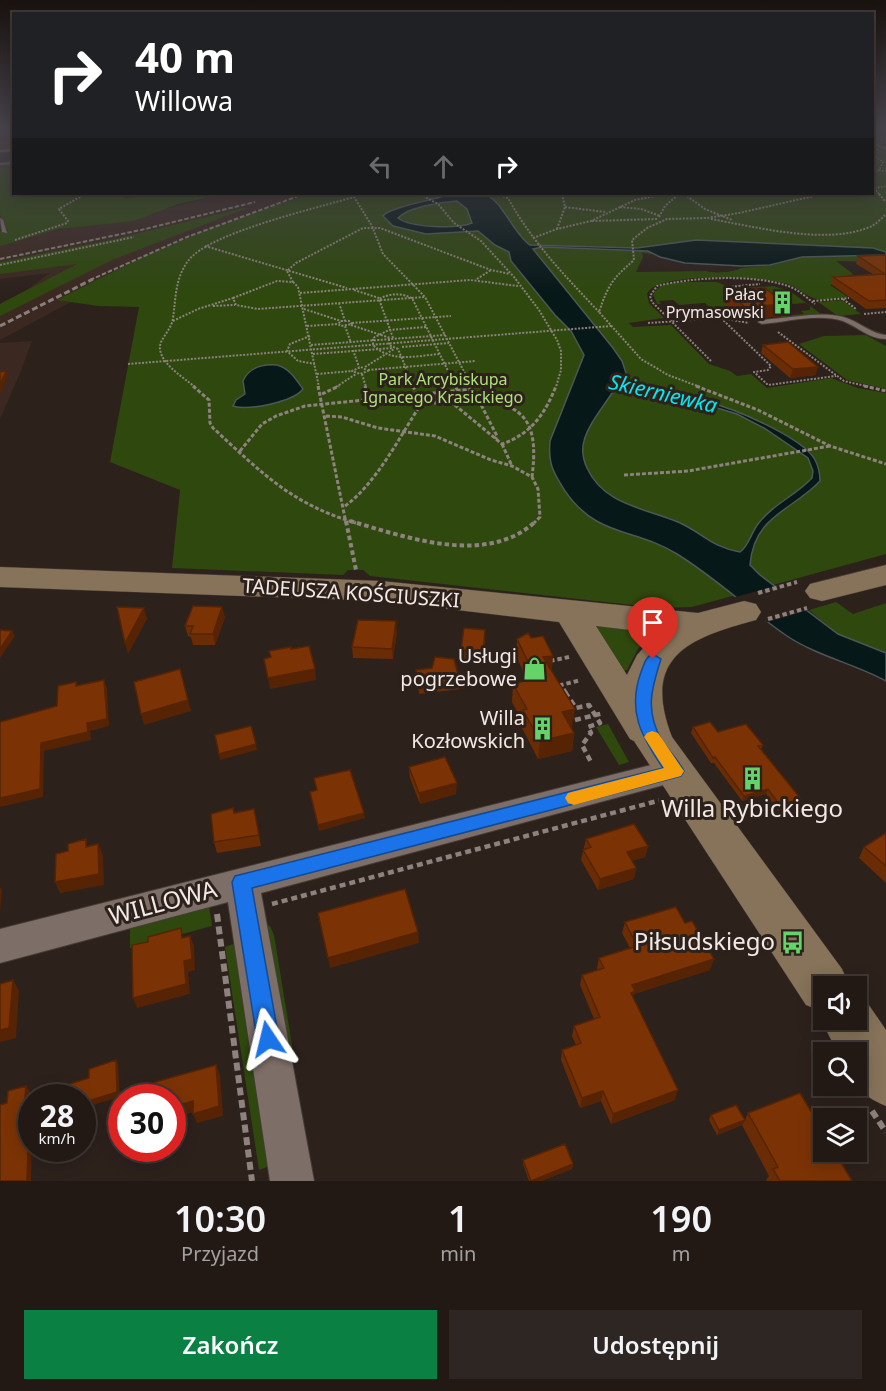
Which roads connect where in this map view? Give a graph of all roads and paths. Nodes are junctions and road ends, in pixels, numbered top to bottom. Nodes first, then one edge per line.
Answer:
1 (874, 190) edge
2 (874, 193) edge
3 (877, 194) junction
4 (83, 195) edge
5 (355, 195) edge
6 (422, 195) edge
7 (499, 195) edge
8 (562, 195) edge
9 (635, 195) edge
10 (661, 195) edge
11 (678, 195) edge
12 (685, 195) edge
13 (819, 195) edge
14 (639, 199) junction
15 (429, 200) joint
16 (886, 202) edge
17 (437, 205) joint
18 (565, 207) junction
19 (617, 207) junction
20 (606, 212) junction
21 (886, 214) edge
22 (721, 216) junction
23 (707, 218) junction
24 (659, 219) junction
25 (0, 220) edge
26 (591, 221) junction
27 (742, 224) junction
28 (372, 226) junction
29 (557, 229) junction
30 (4, 232) dead end
31 (134, 237) dead end
32 (533, 238) junction
33 (10, 241) dead end
34 (537, 244) joint
35 (204, 246) junction
36 (0, 265) edge
37 (492, 270) junction
38 (287, 272) junction
39 (510, 274) junction
40 (470, 280) junction
41 (277, 282) junction
42 (293, 282) junction
43 (746, 282) dead end
44 (762, 283) dead end
45 (413, 285) junction
46 (657, 285) dead end
47 (390, 286) junction
48 (519, 286) junction
49 (728, 286) dead end
50 (737, 286) junction
51 (351, 289) junction
52 (300, 293) junction
53 (393, 294) junction
54 (425, 297) junction
55 (233, 298) junction
56 (412, 298) junction
57 (849, 298) edge
58 (379, 299) junction
59 (812, 302) dead end
60 (339, 303) junction
61 (236, 305) junction
62 (208, 306) junction
63 (303, 308) junction
64 (599, 312) junction
65 (886, 312) edge
66 (863, 314) dead end
67 (451, 315) dead end
68 (436, 317) junction
69 (422, 318) junction
70 (721, 318) junction
71 (387, 320) junction
72 (173, 321) junction
73 (671, 321) junction
74 (762, 321) edge
75 (341, 322) junction
76 (648, 323) dead end
77 (748, 323) edge
78 (352, 324) junction
79 (307, 326) junction
80 (345, 326) junction
81 (611, 326) junction
82 (426, 327) junction
83 (390, 330) junction
84 (554, 331) junction
85 (379, 334) junction
86 (445, 335) junction
87 (310, 336) junction
88 (430, 336) junction
89 (398, 339) junction
90 (448, 339) junction
91 (884, 339) edge
92 (390, 340) junction
93 (434, 342) junction
94 (372, 343) junction
95 (403, 343) junction
96 (450, 343) junction
97 (352, 344) junction
98 (310, 345) junction
99 (397, 348) junction
100 (376, 349) junction
101 (312, 350) junction
102 (287, 351) junction
103 (354, 351) junction
104 (313, 354) junction
105 (385, 354) junction
106 (439, 354) junction
107 (401, 357) junction
108 (165, 361) junction
109 (476, 361) dead end
110 (711, 361) dead end
111 (459, 362) junction
112 (444, 363) junction
113 (128, 364) dead end
114 (315, 364) junction
115 (359, 367) junction
116 (405, 367) junction
117 (366, 369) junction
118 (352, 371) junction
119 (318, 374) junction
120 (356, 374) junction
121 (362, 374) junction
122 (836, 376) dead end
123 (473, 389) junction
124 (458, 391) junction
125 (322, 394) junction
126 (416, 394) junction
127 (369, 399) junction
128 (478, 400) junction
129 (423, 401) junction
130 (450, 401) junction
131 (324, 403) junction
132 (326, 416) junction
133 (532, 430) junction
134 (401, 431) junction
135 (495, 439) junction
136 (502, 444) junction
137 (830, 446) junction
138 (240, 451) junction
139 (886, 464) edge
140 (512, 466) junction
141 (624, 475) dead end
142 (532, 477) junction
143 (345, 506) junction
144 (348, 521) junction
145 (886, 574) edge
146 (0, 577) edge
147 (357, 578) dead end
148 (814, 592) junction
149 (755, 609) junction
150 (570, 612) junction
151 (700, 625) junction
152 (574, 656) dead end
153 (546, 662) edge
154 (589, 678) dead end
155 (595, 715) junction
156 (575, 720) edge
157 (591, 762) dead end
158 (665, 772) junction
159 (242, 882) junction
160 (273, 914) dead end
161 (218, 930) dead end
162 (0, 946) edge
163 (816, 976) edge
164 (853, 1030) edge
165 (886, 1078) edge
166 (252, 1181) edge
167 (292, 1181) edge

1 - 3 path
2 - 3 path
3 - 16 path
4 - 33 path
5 - 28 path
5 - 35 path
6 - 15 path
7 - 32 path
8 - 18 path
9 - 14 path
10 - 14 path
11 - 24 path
12 - 22 path
13 - 22 path
14 - 19 path
15 - 17 path
17 - 39 path
18 - 20 path
18 - 29 path
19 - 20 path
19 - 24 path
20 - 26 path
21 - 27 path
22 - 23 path
22 - 27 path
23 - 24 path
23 - 27 path
24 - 26 path
24 - 64 path
25 - 30 lane
26 - 29 path
28 - 37 path
28 - 38 path
28 - 45 path
29 - 32 path
31 - 36 path
32 - 34 path
34 - 64 path
35 - 38 path
35 - 72 path
37 - 39 path
37 - 40 path
38 - 41 path
38 - 42 path
38 - 51 path
39 - 48 path
40 - 45 path
40 - 48 path
41 - 42 path
41 - 55 path
42 - 52 path
43 - 50 path
44 - 50 path
45 - 47 path
45 - 54 path
46 - 73 path
47 - 51 path
47 - 53 path
48 - 84 path
49 - 50 path
51 - 52 path
51 - 58 path
52 - 63 path
53 - 56 path
53 - 58 path
54 - 56 path
54 - 68 path
55 - 61 path
55 - 62 path
56 - 58 path
56 - 69 path
57 - 59 path
58 - 60 path
58 - 71 path
60 - 63 path
60 - 75 path
61 - 62 path
61 - 63 path
62 - 72 path
63 - 75 path
63 - 79 path
64 - 81 path
65 - 66 path
67 - 68 path
68 - 69 path
68 - 86 path
69 - 71 path
69 - 82 path
70 - 73 path
70 - 77 path
70 - 122 path
71 - 78 path
71 - 83 path
72 - 108 path
73 - 76 path
73 - 110 path
74 - 91 lane
75 - 78 path
75 - 79 path
75 - 80 path
78 - 80 path
78 - 85 path
79 - 87 path
80 - 97 path
81 - 84 path
81 - 137 path
82 - 83 path
82 - 88 path
83 - 85 path
83 - 92 path
84 - 90 path
84 - 133 path
85 - 92 path
85 - 94 path
86 - 88 path
86 - 90 path
87 - 98 path
87 - 102 path
88 - 89 path
88 - 93 path
89 - 92 path
89 - 95 path
90 - 93 path
90 - 96 path
92 - 94 path
92 - 95 path
92 - 99 path
93 - 95 path
93 - 96 path
93 - 99 path
93 - 106 path
94 - 97 path
94 - 100 path
95 - 99 path
96 - 111 path
97 - 98 path
97 - 101 path
97 - 103 path
98 - 101 path
99 - 100 path
99 - 105 path
99 - 107 path
100 - 103 path
100 - 105 path
101 - 102 path
101 - 104 path
102 - 108 path
102 - 114 path
103 - 104 path
103 - 115 path
104 - 114 path
105 - 107 path
105 - 117 path
106 - 107 path
106 - 112 path
107 - 116 path
108 - 113 path
108 - 138 path
109 - 111 path
111 - 112 path
111 - 123 path
112 - 116 path
112 - 124 path
114 - 119 path
115 - 117 path
115 - 118 path
116 - 117 path
116 - 126 path
117 - 121 path
118 - 119 path
118 - 120 path
119 - 125 path
120 - 121 path
120 - 125 path
121 - 127 path
123 - 124 path
123 - 128 path
124 - 126 path
124 - 130 path
125 - 131 path
126 - 127 path
126 - 129 path
127 - 131 path
128 - 133 path
128 - 135 path
129 - 130 path
129 - 134 path
130 - 135 path
131 - 132 path
131 - 138 path
132 - 134 path
132 - 143 path
133 - 136 path
133 - 142 path
134 - 140 path
134 - 143 path
135 - 136 path
136 - 140 path
137 - 139 path
137 - 141 path
138 - 144 path
140 - 142 path
142 - 144 path
143 - 144 path
144 - 147 path
145 - 148 street
146 - 150 street, TADEUSZA KOŚCIUSZKI
148 - 149 path
148 - 149 path
149 - 151 street
150 - 151 street, TADEUSZA KOŚCIUSZKI
150 - 158 street
151 - 158 street
152 - 153 path
154 - 155 path
155 - 156 path
155 - 157 path
158 - 159 street, WILLOWA
158 - 160 path
158 - 163 street
159 - 162 street, WILLOWA
159 - 167 street
161 - 166 path
164 - 165 street

